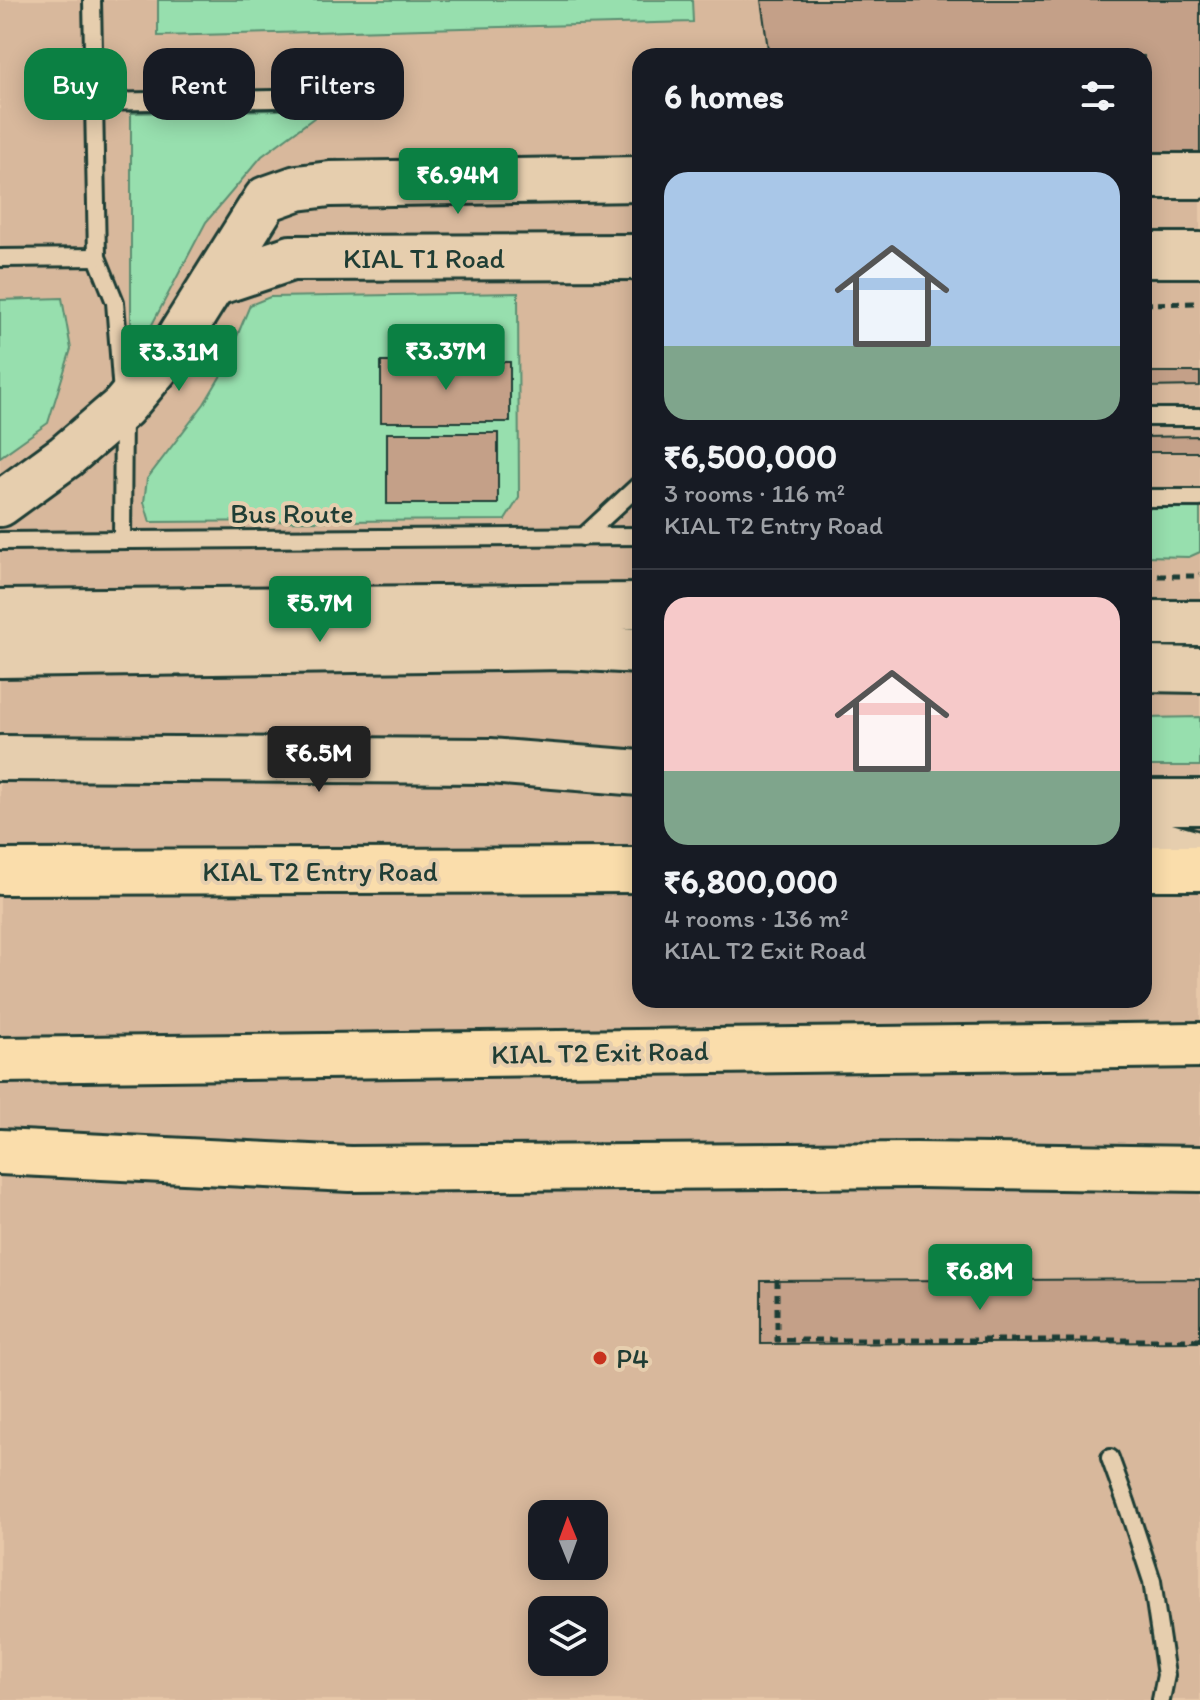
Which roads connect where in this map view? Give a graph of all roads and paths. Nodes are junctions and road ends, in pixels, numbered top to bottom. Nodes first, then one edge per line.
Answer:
1 (92, 0) edge
2 (93, 48) edge
3 (271, 99) edge
4 (127, 101) edge
5 (94, 120) edge
6 (1152, 176) edge
7 (1200, 176) edge
8 (632, 179) edge
9 (1152, 255) edge
10 (1200, 255) edge
11 (97, 257) junction
12 (632, 257) edge
13 (0, 258) edge
14 (213, 284) junction
15 (1200, 303) edge
16 (1152, 304) edge
17 (123, 407) junction
18 (1152, 417) edge
19 (1200, 417) edge
20 (632, 491) edge
21 (1152, 498) edge
22 (1200, 498) edge
23 (0, 504) edge
24 (632, 536) edge
25 (583, 537) junction
26 (122, 540) junction
27 (0, 541) edge
28 (1200, 574) edge
29 (1152, 576) edge
30 (632, 606) edge
31 (0, 612) edge
32 (1152, 623) edge
33 (1200, 623) edge
34 (632, 651) edge
35 (0, 655) edge
36 (1152, 669) edge
37 (1200, 670) edge
38 (0, 758) edge
39 (632, 772) edge
40 (1152, 802) edge
41 (1200, 802) edge
42 (1152, 841) edge
43 (1200, 855) edge
44 (1152, 868) edge
45 (1200, 868) edge
46 (632, 870) edge
47 (0, 872) edge
48 (1200, 1045) edge
49 (0, 1060) edge
50 (0, 1152) edge
51 (1200, 1169) edge
52 (777, 1279) dead end
53 (1200, 1340) edge
54 (1110, 1458) dead end
55 (1161, 1700) edge

1 - 2 lane
3 - 4 lane
5 - 11 lane
6 - 7 main road
8 - 14 main road
9 - 10 main road
11 - 13 lane
11 - 17 lane
12 - 14 main road, KIAL T1 Road
14 - 17 main road
15 - 16 path
17 - 23 main road
17 - 26 lane
18 - 19 lane
20 - 25 lane
21 - 22 lane
24 - 25 lane, Bus Route
25 - 26 lane, Bus Route
26 - 27 lane, Bus Route
28 - 29 path
30 - 31 main road
32 - 33 main road
34 - 35 main road
36 - 37 main road
38 - 39 main road
40 - 41 main road
42 - 43 main road
44 - 45 main road
46 - 47 main road, KIAL T2 Entry Road
48 - 49 main road, KIAL T2 Exit Road
50 - 51 main road
52 - 53 path
54 - 55 lane

